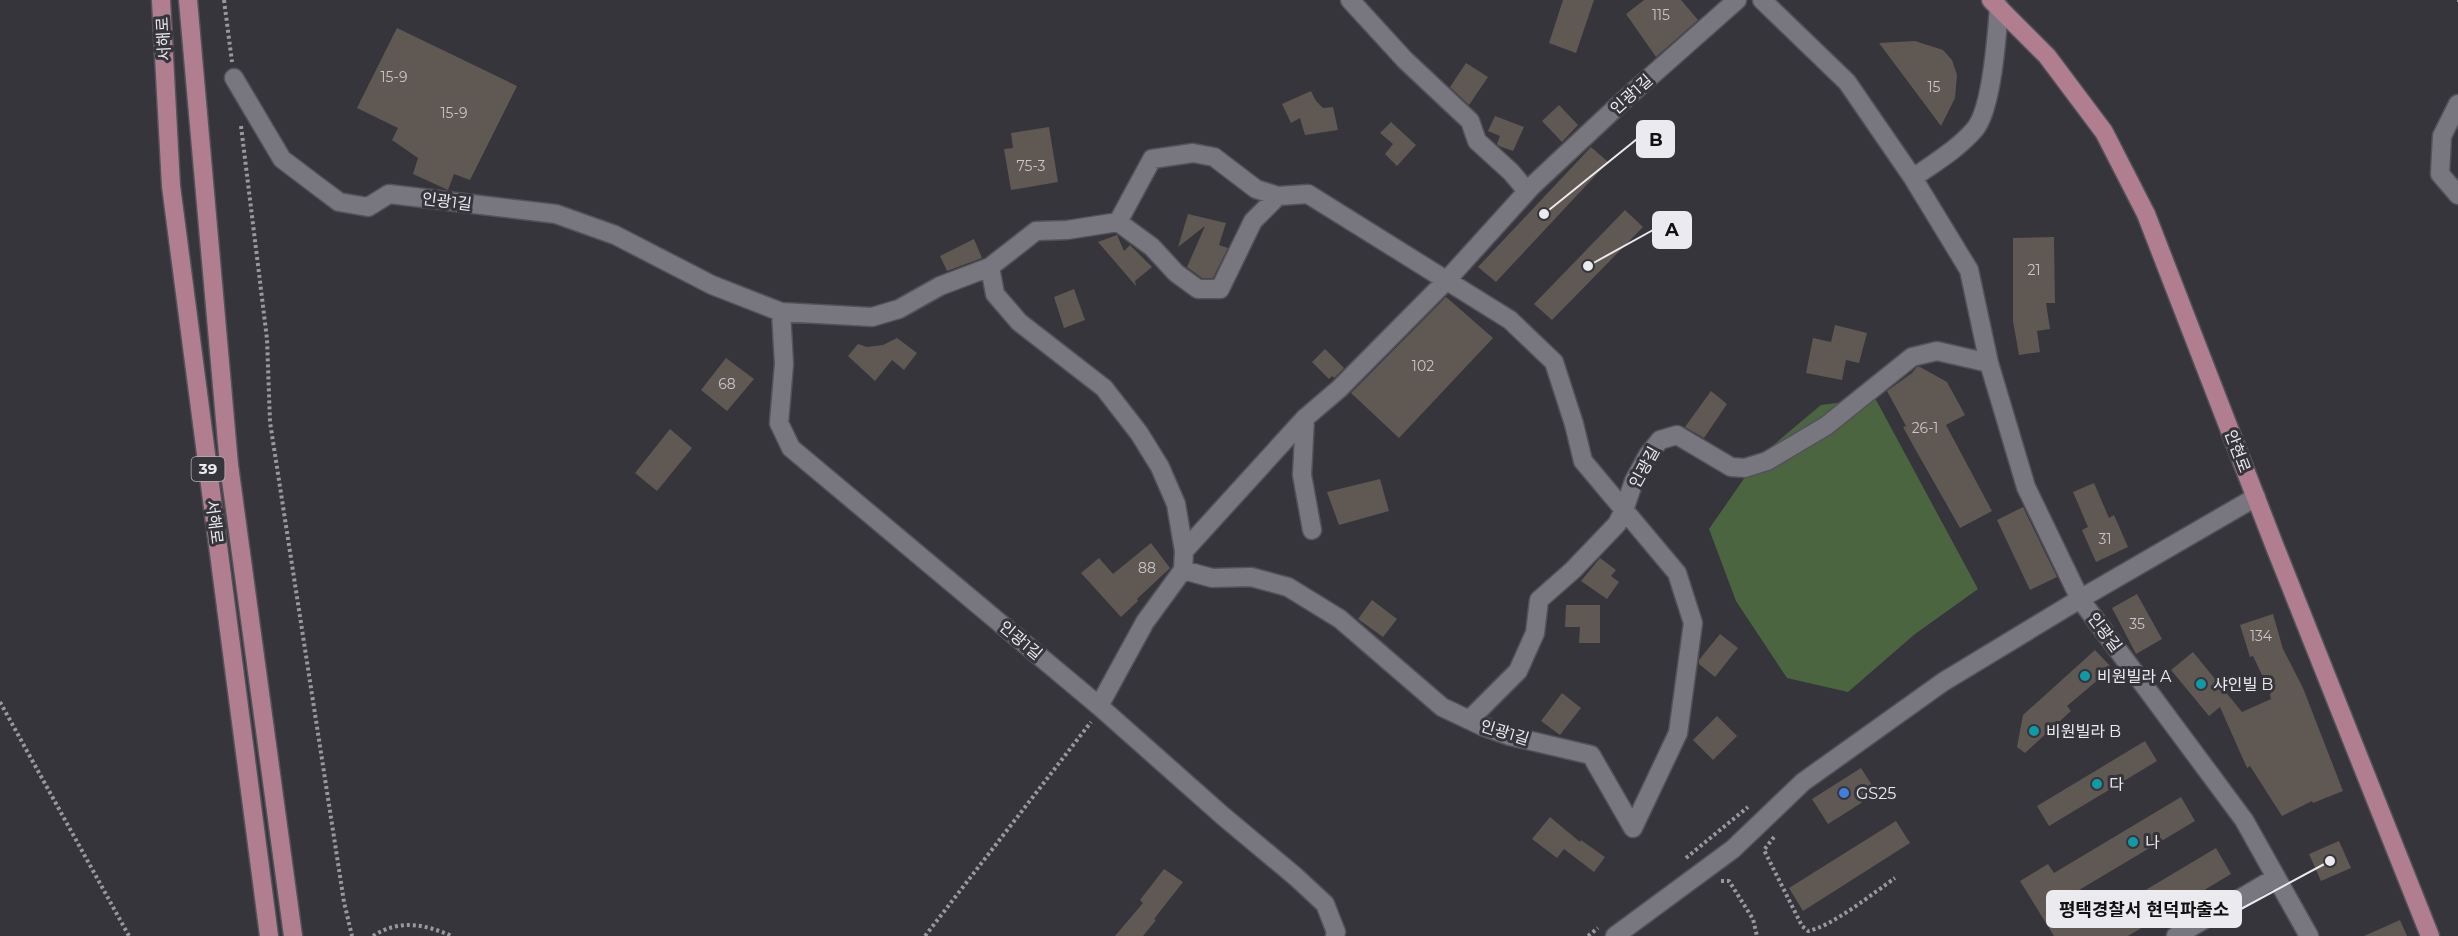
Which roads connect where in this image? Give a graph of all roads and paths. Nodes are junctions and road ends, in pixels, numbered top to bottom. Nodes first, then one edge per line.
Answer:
1 (161, 0) edge
2 (188, 0) edge
3 (224, 0) edge
4 (1350, 0) edge
5 (1737, 0) edge
6 (1762, 0) edge
7 (1995, 4) edge
8 (234, 78) joint
9 (2458, 104) edge
10 (240, 123) dead end
11 (1913, 178) junction
12 (1527, 191) junction
13 (2458, 195) edge
14 (1278, 196) junction
15 (1118, 222) junction
16 (990, 267) junction
17 (1446, 281) junction
18 (781, 312) junction
19 (1989, 363) junction
20 (1305, 418) junction
21 (2256, 497) junction
22 (1624, 510) junction
23 (1312, 530) dead end
24 (1184, 551) junction
25 (1183, 570) junction
26 (2080, 599) junction
27 (0, 702) edge
28 (1100, 706) junction
29 (1469, 720) junction
30 (1633, 828) joint
31 (1776, 834) dead end
32 (1895, 878) dead end
33 (2275, 878) junction
34 (1717, 880) dead end
35 (129, 936) edge
36 (269, 936) edge
37 (293, 936) edge
38 (352, 936) edge
39 (373, 936) edge
40 (452, 936) edge
41 (925, 936) edge
42 (1335, 936) edge
43 (1615, 936) edge
44 (1757, 936) edge
45 (2176, 936) edge
46 (2309, 936) edge
47 (2430, 936) edge

1 - 36 main road, 서해로 / 39
2 - 37 main road, 서해로 / 39
3 - 8 path
4 - 12 street
5 - 12 street, 인광1길
6 - 11 street, 인광길
7 - 11 street
7 - 21 main road, 안현로
8 - 18 street, 인광1길
9 - 13 street
10 - 38 path
11 - 19 street, 인광길
12 - 17 street, 인광1길
14 - 15 street
14 - 15 street
14 - 17 street
15 - 16 street, 인광1길
16 - 18 street, 인광1길
16 - 24 street
17 - 20 street, 인광1길
17 - 22 street, 인광길
18 - 28 street, 인광1길
19 - 22 street, 인광길
19 - 26 street, 인광길
20 - 23 street
20 - 24 street, 인광1길
21 - 26 street
21 - 47 main road, 안현로
22 - 29 street, 인광길
22 - 30 street, 인광길
24 - 25 street
25 - 28 street
25 - 29 street, 인광1길
26 - 33 street, 인광길
26 - 43 street
27 - 35 path
28 - 41 path
28 - 42 street, 인광1길
29 - 30 street, 인광1길
31 - 32 path
33 - 45 street
33 - 46 street, 인광길
34 - 44 path
39 - 40 path

